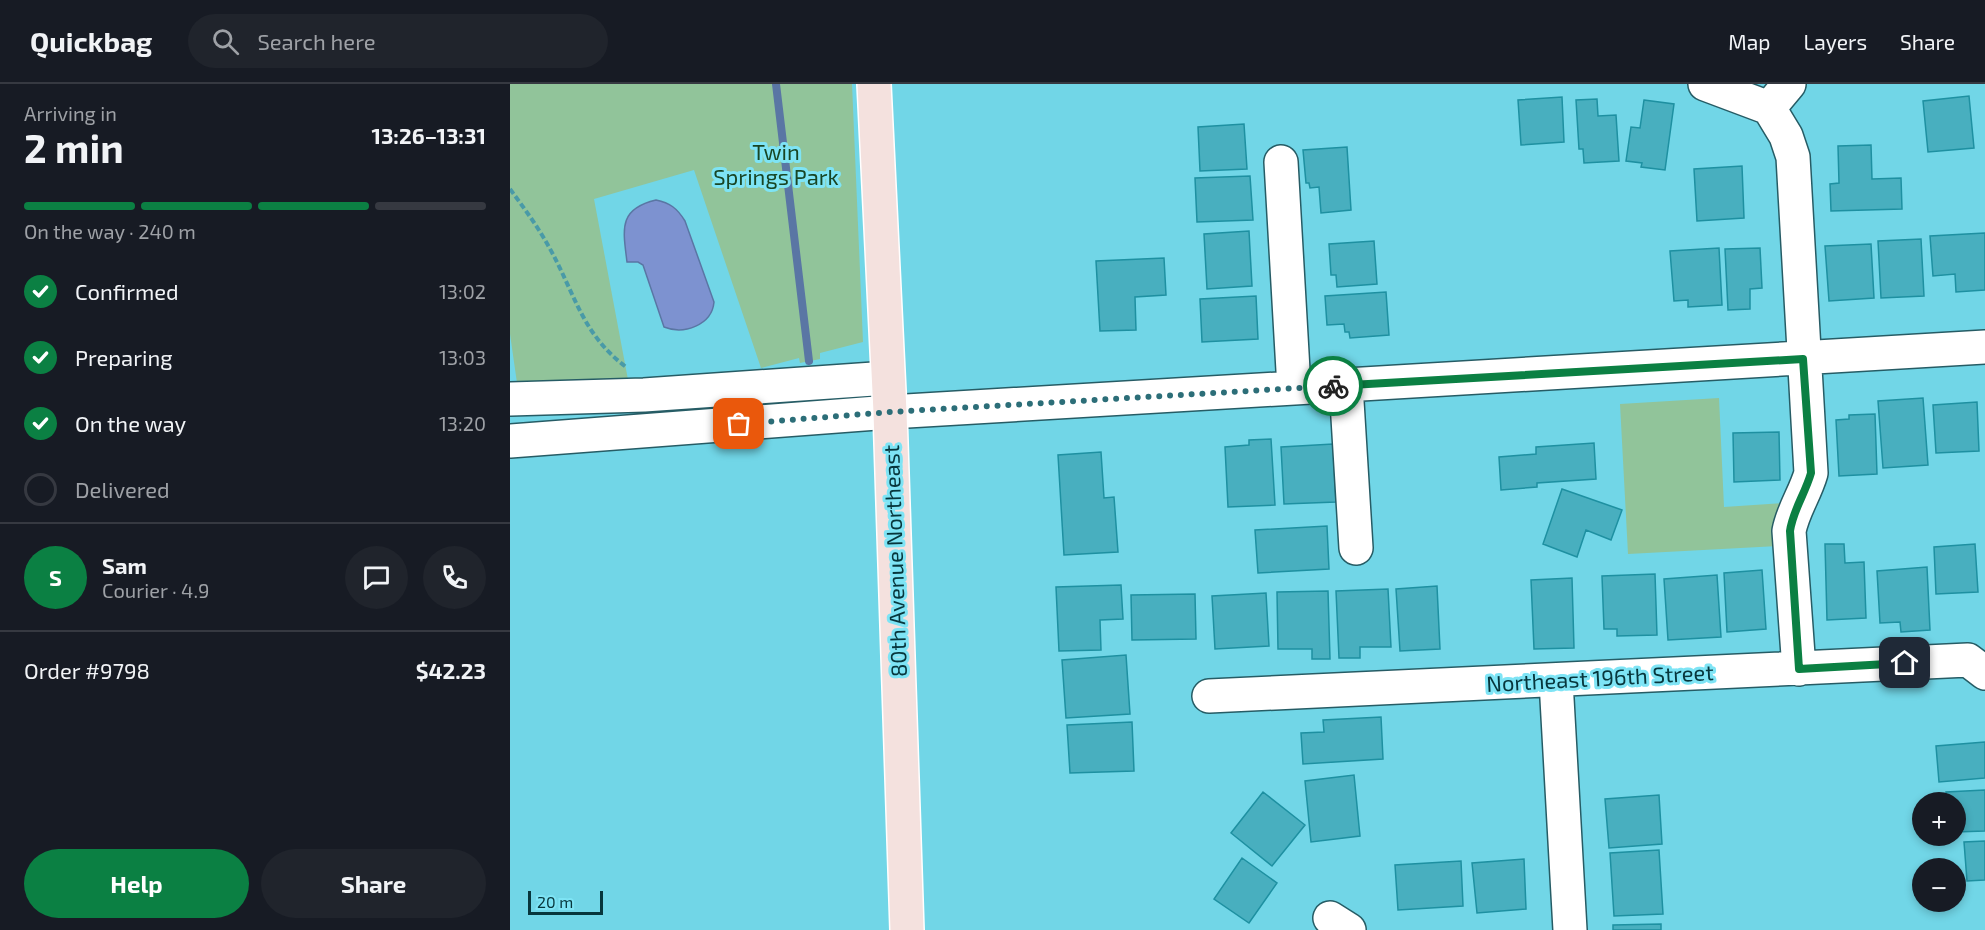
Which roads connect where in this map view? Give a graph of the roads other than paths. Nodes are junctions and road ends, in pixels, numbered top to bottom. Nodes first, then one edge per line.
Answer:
1 (874, 84) edge
2 (1705, 84) edge
3 (1779, 96) edge
4 (1281, 162) dead end
5 (1985, 347) edge
6 (1803, 359) junction
7 (888, 378) junction
8 (1346, 385) junction
9 (1294, 388) junction
10 (510, 399) edge
11 (890, 412) junction
12 (510, 441) edge
13 (1356, 548) dead end
14 (1799, 669) junction
15 (1985, 673) edge
16 (1556, 681) junction
17 (1209, 696) dead end
18 (907, 930) edge
19 (1570, 930) edge

1 - 7 main road, 80th Avenue Northeast
2 - 3 street
3 - 6 street
4 - 9 street
5 - 6 street
6 - 8 street
6 - 14 street
7 - 10 street
7 - 11 main road, 80th Avenue Northeast
8 - 9 street
8 - 13 street
9 - 11 street
11 - 12 street
11 - 18 main road, 80th Avenue Northeast
14 - 15 street, Northeast 196th Street
14 - 16 street, Northeast 196th Street
16 - 17 street, Northeast 196th Street
16 - 19 street

